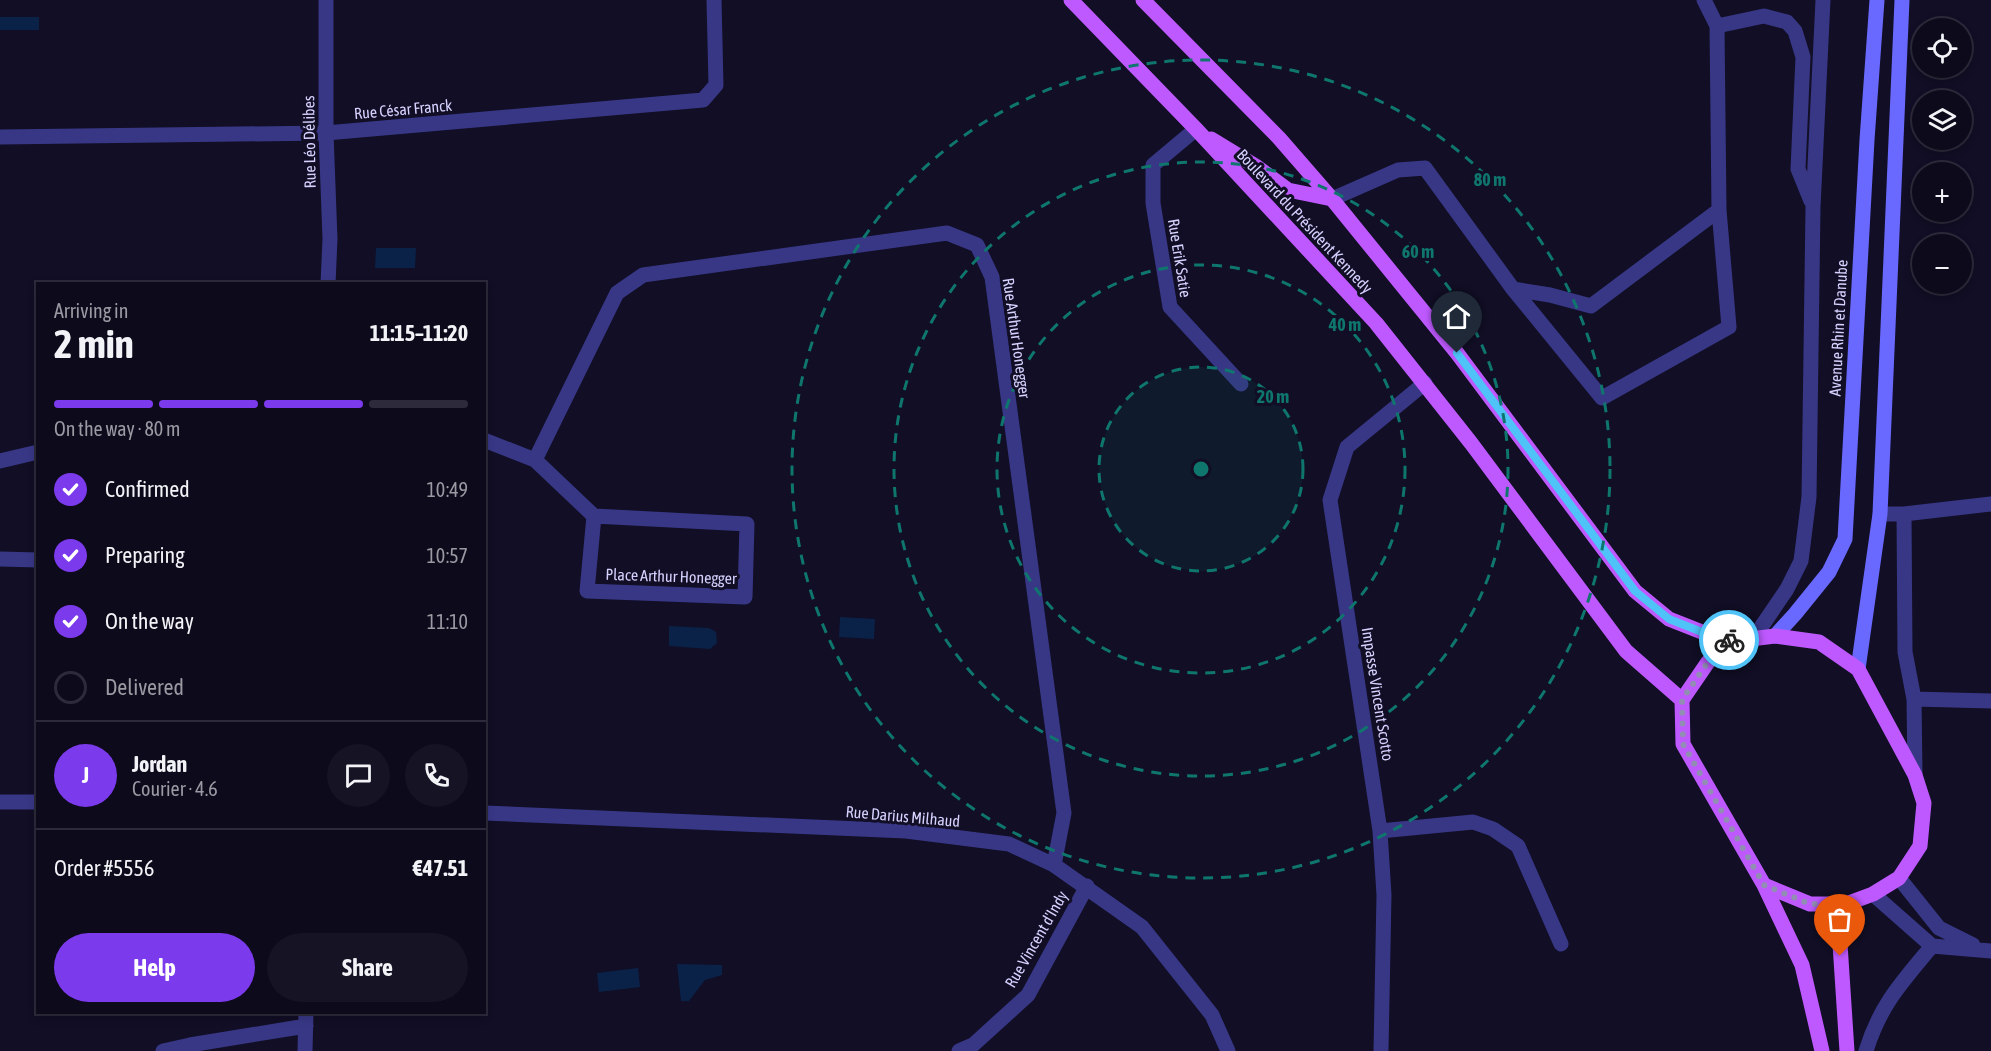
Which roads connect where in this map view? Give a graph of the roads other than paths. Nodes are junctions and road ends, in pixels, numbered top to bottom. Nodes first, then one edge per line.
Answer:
1 (326, 0) edge
2 (714, 0) edge
3 (1071, 0) edge
4 (1143, 0) edge
5 (1704, 0) edge
6 (1823, 0) edge
7 (1877, 0) edge
8 (1902, 0) edge
9 (1716, 26) junction
10 (1196, 129) junction
11 (326, 133) junction
12 (0, 137) edge
13 (1332, 199) junction
14 (1813, 207) junction
15 (1719, 210) junction
16 (328, 282) edge
17 (1513, 289) junction
18 (1425, 383) junction
19 (1241, 384) dead end
20 (486, 441) edge
21 (36, 452) edge
22 (535, 460) junction
23 (0, 461) edge
24 (1991, 504) edge
25 (1880, 514) junction
26 (1904, 514) junction
27 (594, 516) junction
28 (0, 559) edge
29 (36, 560) edge
30 (1775, 636) junction
31 (1753, 639) junction
32 (1734, 641) junction
33 (1858, 669) junction
34 (1914, 699) junction
35 (1682, 700) junction
36 (1991, 701) edge
37 (1915, 775) junction
38 (0, 802) edge
39 (36, 802) edge
40 (486, 813) edge
41 (1380, 831) junction
42 (1054, 865) junction
43 (1899, 878) junction
44 (1764, 885) junction
45 (1087, 886) junction
46 (1873, 894) junction
47 (1846, 904) junction
48 (1562, 944) dead end
49 (1932, 946) junction
50 (1986, 950) edge
51 (306, 1019) edge
52 (163, 1051) edge
53 (305, 1051) edge
54 (959, 1051) edge
55 (1228, 1051) edge
56 (1381, 1051) edge
57 (1822, 1051) edge
58 (1847, 1051) edge
59 (1866, 1051) edge

1 - 11 street, Rue Léo Délibes
2 - 11 street, Rue César Franck
3 - 10 main road, Boulevard du Président Kennedy
4 - 13 main road, Boulevard du Président Kennedy
5 - 9 street
6 - 14 street
7 - 30 main road, Avenue Rhin et Danube
8 - 25 main road
9 - 14 street
9 - 15 street
10 - 13 main road
10 - 18 main road, Boulevard du Président Kennedy
10 - 19 street, Rue Erik Satie
11 - 12 street, Rue César Franck
11 - 16 street, Rue Léo Délibes
13 - 17 street
13 - 32 main road, Boulevard du Président Kennedy
14 - 31 street
15 - 17 street
15 - 17 street
18 - 35 main road, Boulevard du Président Kennedy
18 - 41 street, Impasse Vincent Scotto
20 - 22 street
21 - 23 street
22 - 27 street
22 - 42 street, Rue Arthur Honegger
24 - 26 street
25 - 26 street
25 - 33 main road
26 - 34 street
27 - 27 street, Place Arthur Honegger
28 - 29 street
30 - 31 main road
30 - 33 main road
31 - 32 main road
32 - 35 main road
33 - 37 main road
34 - 36 street
34 - 37 street
35 - 44 main road
37 - 43 main road
38 - 39 street
40 - 42 street, Rue Darius Milhaud
41 - 48 street
41 - 56 street, Impasse Vincent Scotto
42 - 45 street, Rue Darius Milhaud
43 - 46 main road
43 - 50 street
44 - 47 main road
44 - 57 main road
45 - 54 street, Rue Vincent d'Indy
45 - 55 street, Rue Darius Milhaud
46 - 47 main road
46 - 49 street
47 - 58 main road
49 - 50 street
49 - 59 street
51 - 52 street
51 - 53 street

